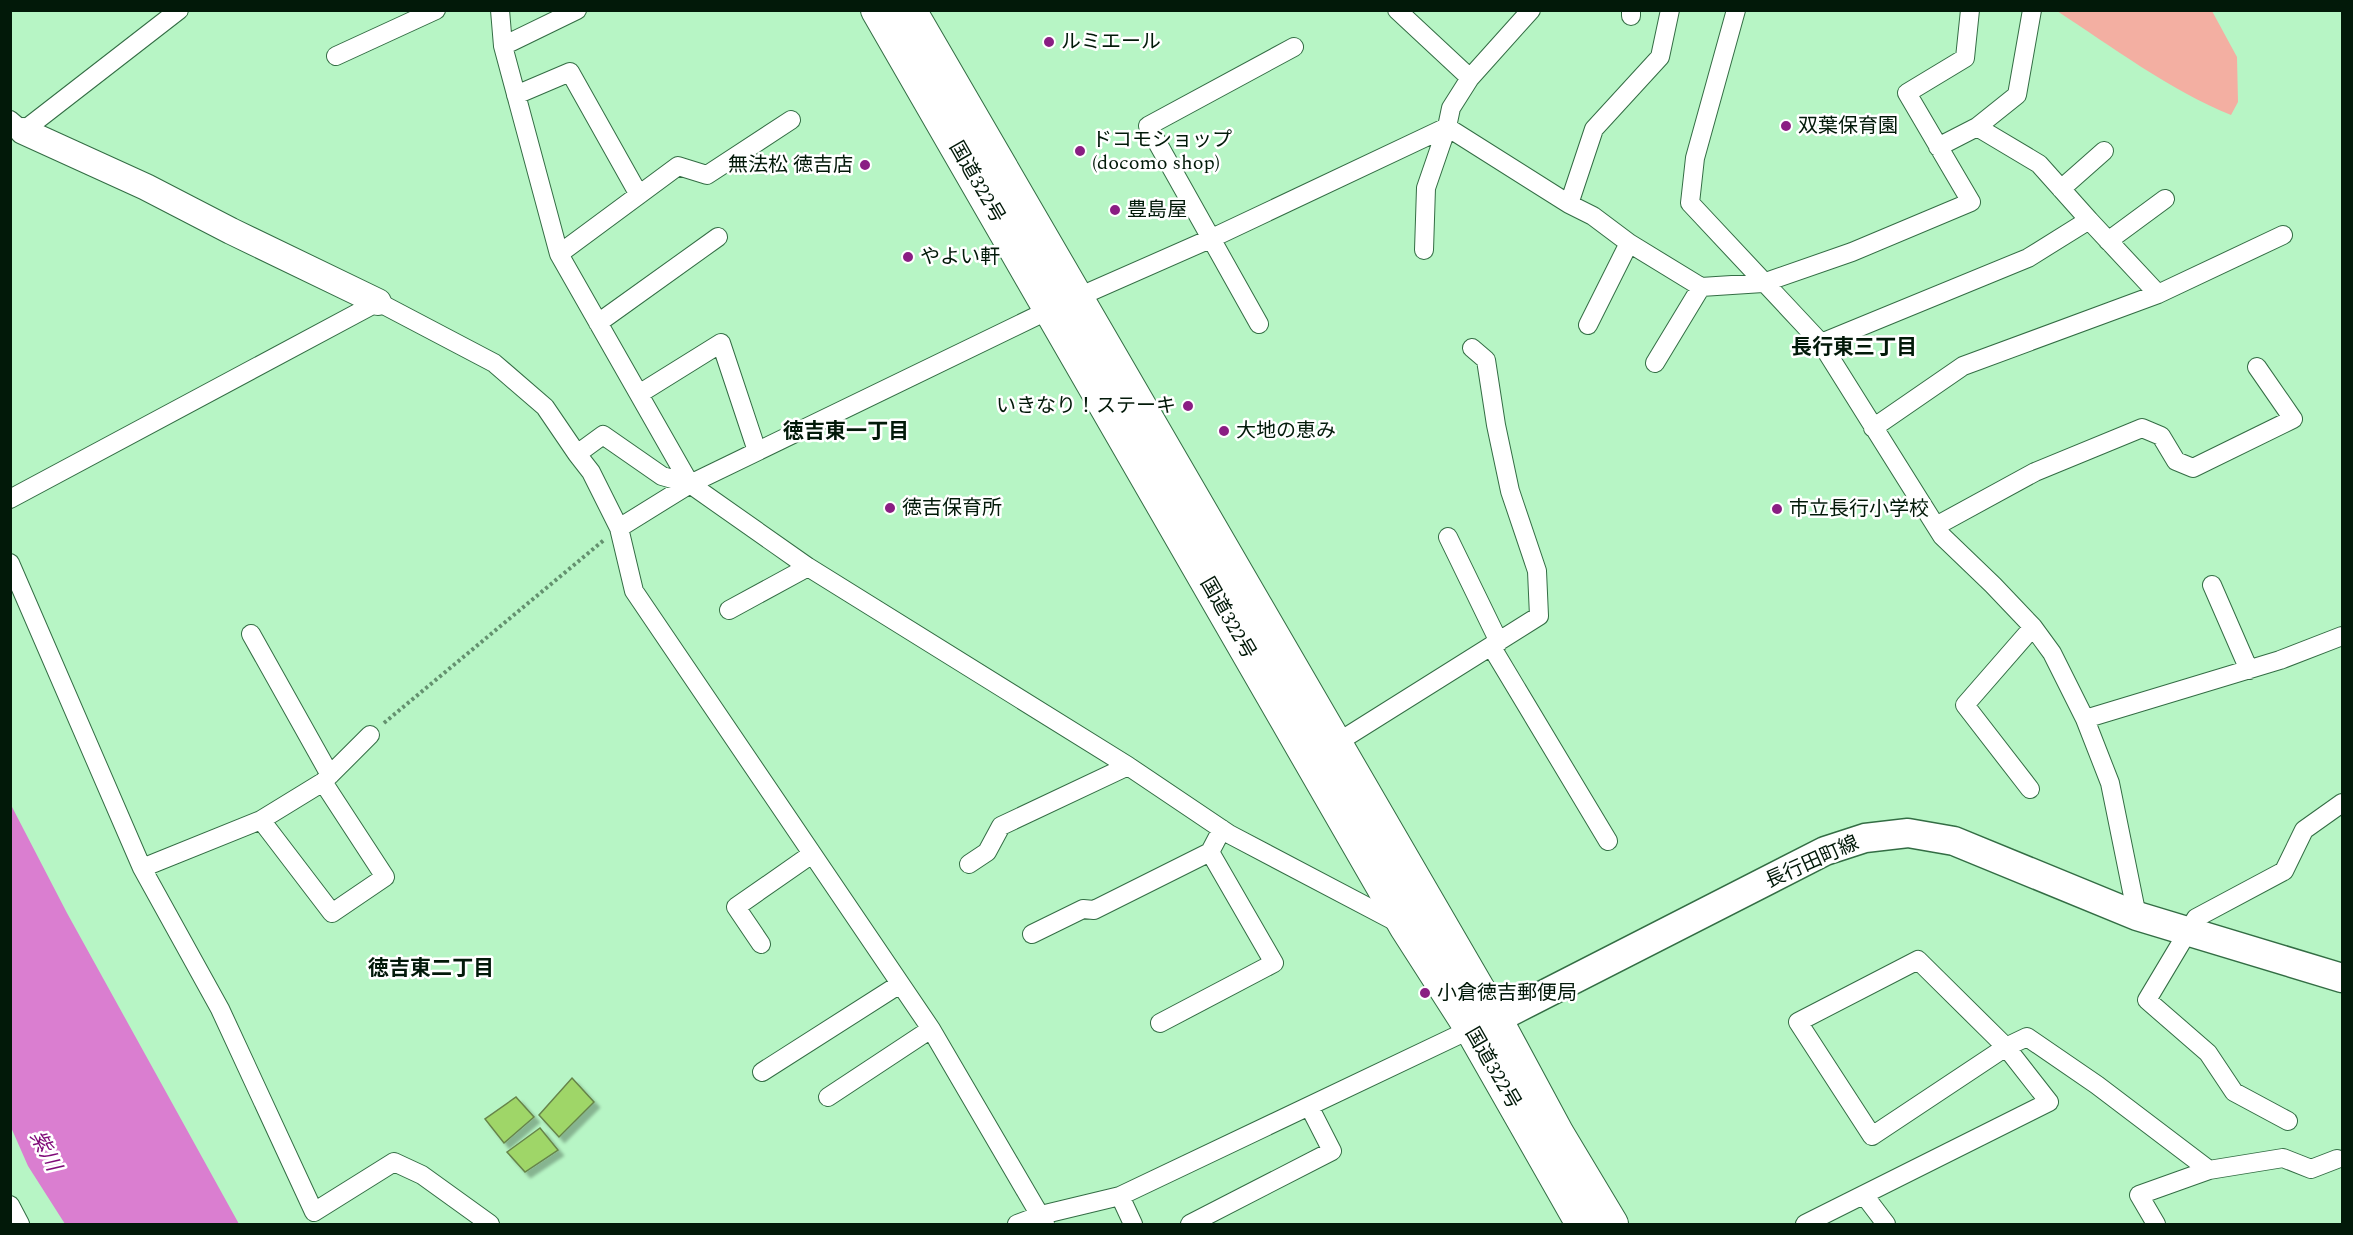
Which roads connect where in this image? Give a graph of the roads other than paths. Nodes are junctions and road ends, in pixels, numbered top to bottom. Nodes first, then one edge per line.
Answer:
1 (179, 10) edge
2 (436, 10) edge
3 (500, 10) edge
4 (577, 10) edge
5 (877, 10) edge
6 (910, 10) edge
7 (1397, 10) edge
8 (1531, 10) edge
9 (1670, 10) edge
10 (1736, 10) edge
11 (1971, 10) edge
12 (2032, 10) edge
13 (503, 46) junction
14 (1294, 46) dead end
15 (336, 56) dead end
16 (1470, 78) junction
17 (516, 95) junction
18 (791, 120) dead end
19 (17, 126) edge
20 (1447, 127) junction
21 (1977, 127) junction
22 (1938, 147) junction
23 (2104, 151) dead end
24 (2061, 189) junction
25 (639, 195) junction
26 (2165, 199) dead end
27 (1569, 204) junction
28 (2089, 220) junction
29 (2283, 235) dead end
30 (718, 237) dead end
31 (1210, 239) junction
32 (2108, 241) junction
33 (1629, 243) junction
34 (1424, 250) dead end
35 (559, 254) junction
36 (1762, 283) junction
37 (1701, 287) junction
38 (2158, 294) junction
39 (378, 302) junction
40 (1065, 304) junction
41 (598, 323) junction
42 (1258, 324) dead end
43 (1587, 325) dead end
44 (1821, 343) junction
45 (1472, 348) dead end
46 (1655, 363) dead end
47 (2257, 367) dead end
48 (639, 394) junction
49 (1873, 428) junction
50 (757, 452) junction
51 (577, 454) junction
52 (690, 484) junction
53 (10, 500) edge
54 (1936, 526) junction
55 (619, 528) junction
56 (1448, 537) dead end
57 (10, 563) edge
58 (808, 567) junction
59 (2212, 585) dead end
60 (729, 610) dead end
61 (2033, 627) junction
62 (251, 634) dead end
63 (2343, 636) edge
64 (1495, 644) junction
65 (2248, 670) junction
66 (2085, 719) junction
67 (370, 735) road end
68 (1335, 744) junction
69 (1128, 766) junction
70 (327, 778) junction
71 (2030, 789) dead end
72 (2343, 803) edge
73 (261, 820) junction
74 (1222, 829) junction
75 (1608, 841) dead end
76 (1210, 852) junction
77 (812, 854) junction
78 (969, 864) dead end
79 (141, 868) junction
80 (2137, 916) junction
81 (1405, 926) junction
82 (2189, 933) junction
83 (1032, 934) dead end
84 (761, 944) dead end
85 (2343, 978) edge
86 (900, 984) junction
87 (1160, 1023) dead end
88 (1483, 1024) junction
89 (931, 1029) junction
90 (2006, 1047) junction
91 (762, 1071) dead end
92 (828, 1097) dead end
93 (1309, 1106) junction
94 (2288, 1121) dead end
95 (2337, 1159) dead end
96 (2209, 1170) junction
97 (1864, 1195) junction
98 (1120, 1196) junction
99 (10, 1205) edge
100 (1043, 1220) edge
101 (20, 1224) edge
102 (490, 1224) edge
103 (1017, 1224) edge
104 (1133, 1224) edge
105 (1190, 1224) edge
106 (1582, 1224) edge
107 (1612, 1224) edge
108 (1805, 1224) edge
109 (1886, 1224) edge
110 (2156, 1224) edge

1 - 19 street
2 - 15 street
3 - 13 street
4 - 13 street
5 - 40 highway, 国道322号
6 - 40 highway, 国道322号
7 - 16 street
8 - 16 street
9 - 27 street
10 - 36 street
11 - 22 street
12 - 21 street
13 - 17 street
14 - 31 street
16 - 20 street
17 - 25 street
17 - 35 street
18 - 25 street
19 - 39 street
20 - 27 street
20 - 31 street
20 - 34 street
21 - 22 street
21 - 24 street
22 - 36 street
23 - 24 street
24 - 28 street
25 - 35 street
26 - 32 street
27 - 33 street
28 - 32 street
28 - 44 street
29 - 38 street
30 - 41 street
31 - 40 street
31 - 42 street
32 - 38 street
33 - 37 street
33 - 43 street
35 - 41 street
36 - 37 street
36 - 44 street
37 - 46 street
38 - 49 street
39 - 51 street
39 - 53 street
40 - 50 street
40 - 68 highway, 国道322号
40 - 81 highway, 国道322号
41 - 48 street
44 - 49 street
45 - 64 street
47 - 54 street
48 - 50 street
48 - 52 street
49 - 54 street
50 - 52 street
51 - 52 street
51 - 55 street
52 - 55 street
52 - 58 street
54 - 61 street
55 - 77 street
56 - 64 street
57 - 79 street
58 - 60 street
58 - 69 street
59 - 65 street
61 - 66 street
61 - 71 street
62 - 70 street
63 - 65 street
64 - 68 street
64 - 75 street
65 - 66 street
66 - 80 street
67 - 70 street
68 - 88 highway, 国道322号
69 - 74 street
69 - 78 street
70 - 73 street
70 - 73 street
72 - 82 street
73 - 79 street
74 - 76 street
74 - 81 street
76 - 83 street
76 - 87 street
77 - 84 street
77 - 86 street
79 - 102 street
80 - 82 main road, 長行田町線
80 - 88 main road, 長行田町線
81 - 88 highway, 国道322号
82 - 85 main road, 長行田町線
82 - 94 street
86 - 89 street
86 - 91 street
88 - 93 street
88 - 106 highway, 国道322号
88 - 107 highway, 国道322号
89 - 92 street
89 - 100 street
90 - 90 street
90 - 96 street
90 - 97 street
93 - 98 street
93 - 105 street
95 - 96 street
96 - 110 street
97 - 108 street
97 - 109 street
98 - 100 street
98 - 104 street
99 - 101 street
100 - 103 street

